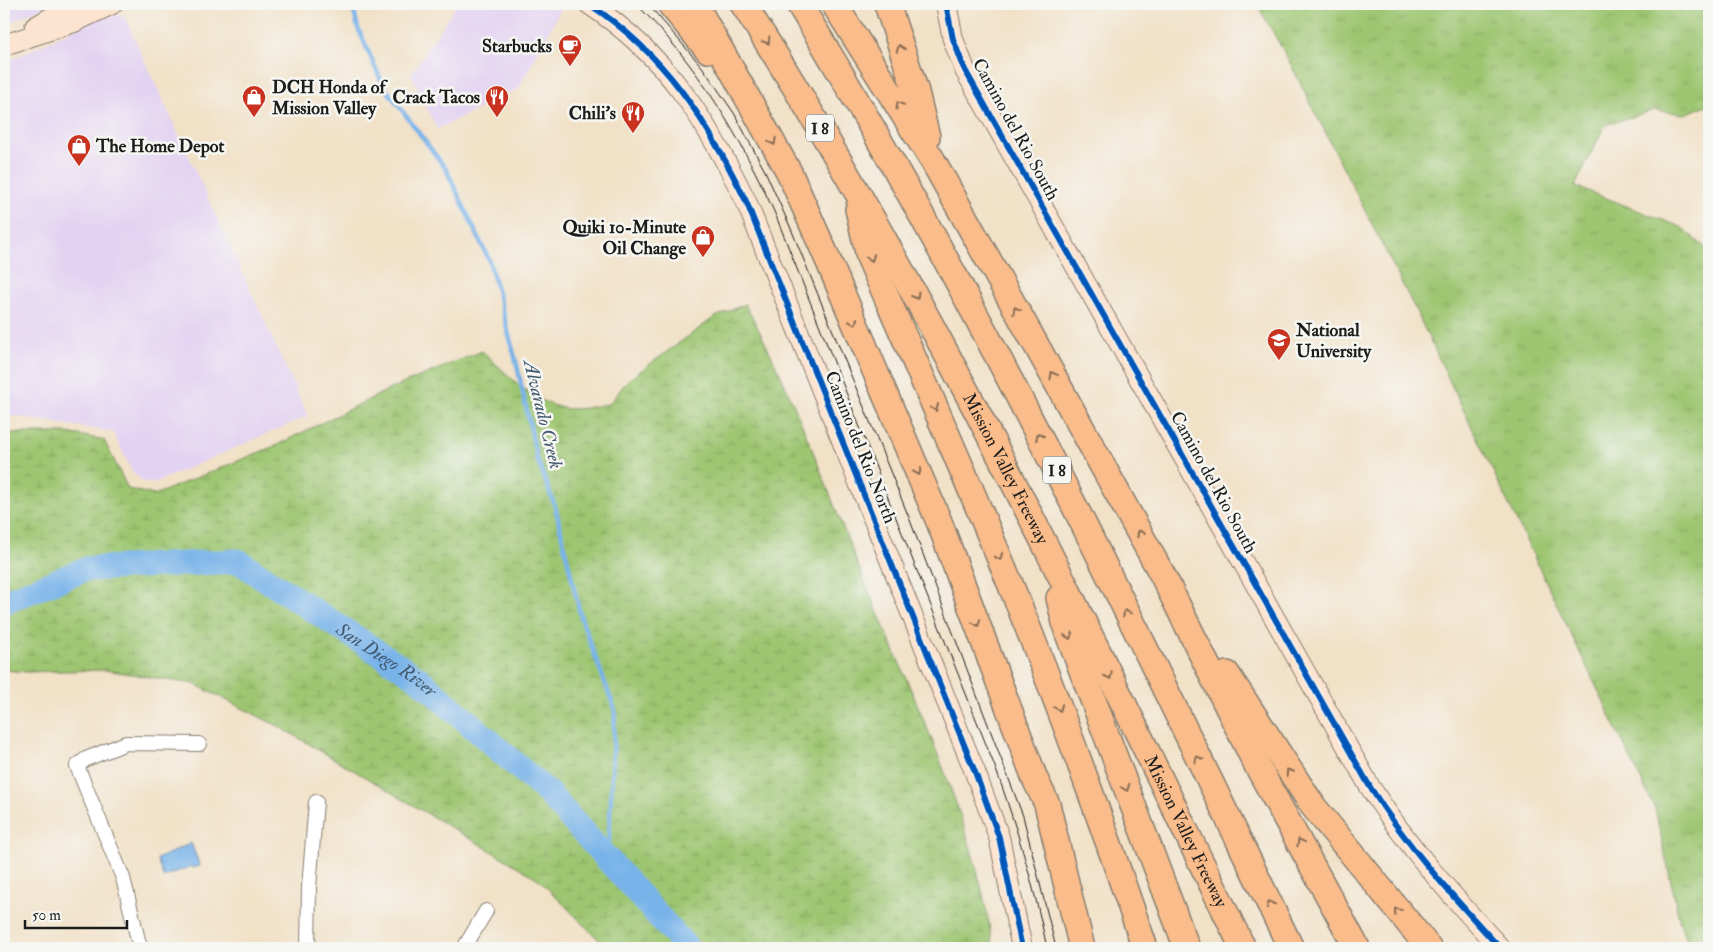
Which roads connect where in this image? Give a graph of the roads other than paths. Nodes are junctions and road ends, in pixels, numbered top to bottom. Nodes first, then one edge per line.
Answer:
1 (74, 4) edge
2 (112, 4) edge
3 (589, 4) edge
4 (670, 4) edge
5 (695, 4) edge
6 (743, 4) edge
7 (799, 4) edge
8 (834, 4) edge
9 (886, 4) edge
10 (946, 4) edge
11 (7, 43) edge
12 (750, 99) junction
13 (933, 162) junction
14 (850, 177) junction
15 (1048, 554) junction
16 (1163, 576) junction
17 (199, 744) dead end
18 (1035, 779) junction
19 (316, 802) dead end
20 (1324, 885) junction
21 (486, 911) dead end
22 (140, 948) edge
23 (308, 948) edge
24 (464, 948) edge
25 (1022, 948) edge
26 (1071, 948) edge
27 (1082, 948) edge
28 (1145, 948) edge
29 (1187, 948) edge
30 (1243, 948) edge
31 (1291, 948) edge
32 (1357, 948) edge
33 (1368, 948) edge
34 (1429, 948) edge
35 (1500, 948) edge

1 - 11 street
2 - 11 street
3 - 25 street, Camino del Rio North
4 - 12 highway
5 - 12 highway
6 -> 14 highway, Mission Valley Freeway / I 8
31 -> 7 highway, I 8
13 -> 8 highway
13 -> 9 highway
10 - 35 street, Camino del Rio South
12 -> 18 highway
16 -> 13 highway
14 -> 15 highway, Mission Valley Freeway / I 8
14 -> 28 highway
15 -> 29 highway
15 -> 30 highway, Mission Valley Freeway / I 8
20 -> 16 highway
34 -> 16 highway
17 - 22 street
18 - 26 highway
18 - 27 highway
19 - 23 street
20 - 32 highway
20 - 33 highway
21 - 24 street

